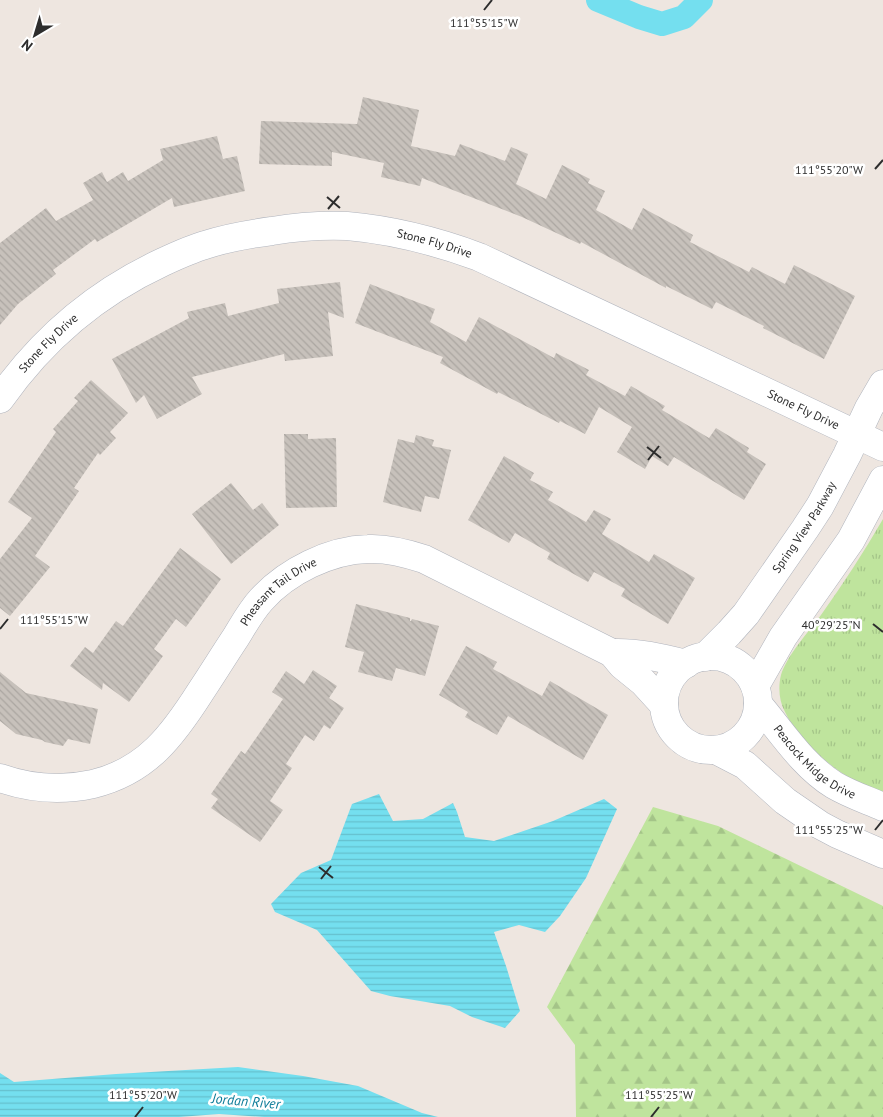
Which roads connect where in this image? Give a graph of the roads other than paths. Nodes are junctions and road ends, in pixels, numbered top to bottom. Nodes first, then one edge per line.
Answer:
1 (883, 384) edge
2 (0, 400) edge
3 (856, 434) junction
4 (883, 447) edge
5 (883, 480) edge
6 (612, 653) junction
7 (695, 660) junction
8 (757, 695) junction
9 (664, 705) junction
10 (716, 750) junction
11 (811, 768) junction
12 (0, 778) edge
13 (785, 800) junction
14 (883, 807) edge
15 (883, 854) edge

1 - 3 street, Spring View Parkway
2 - 3 street, Stone Fly Drive
3 - 4 street, Stone Fly Drive
3 - 7 street, Spring View Parkway
5 - 8 street
6 - 7 street, Pheasant Tail Drive
6 - 9 street, Pheasant Tail Drive
6 - 12 street, Pheasant Tail Drive
7 - 8 street
7 - 9 street
8 - 10 street
8 - 11 street, Peacock Midge Drive
9 - 10 street
10 - 13 street
11 - 13 street
11 - 14 street, Peacock Midge Drive
13 - 15 street

